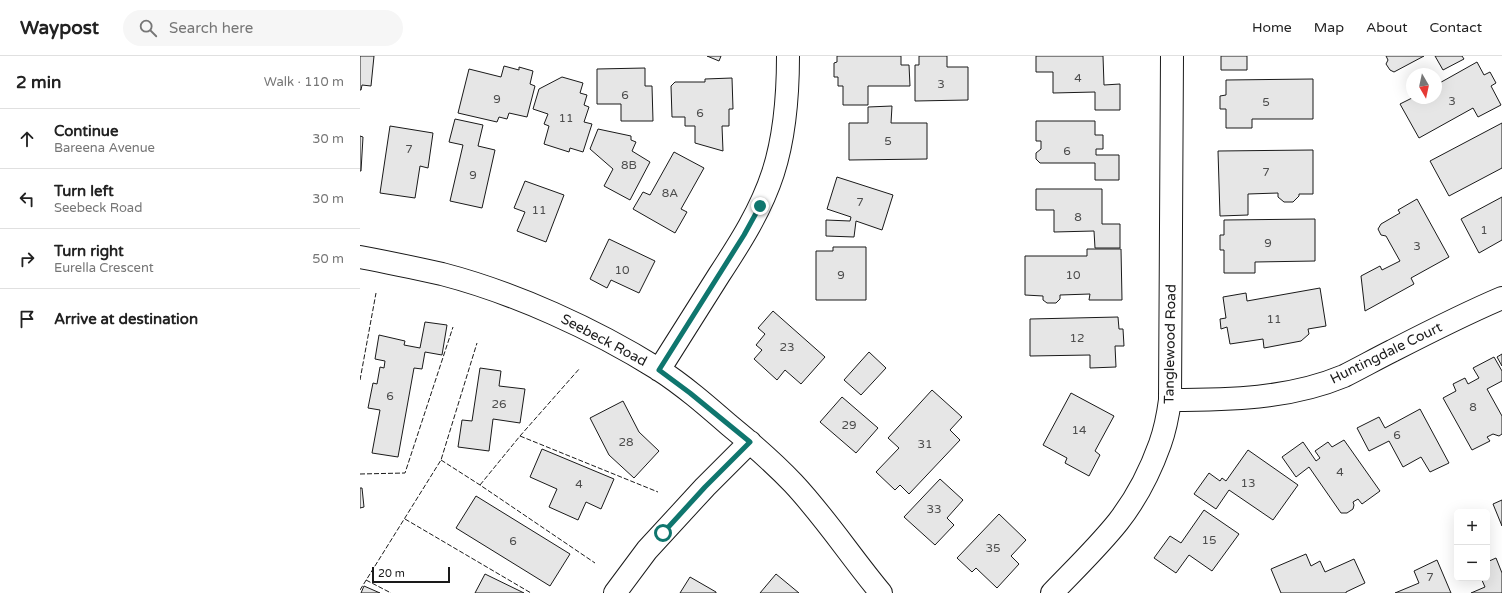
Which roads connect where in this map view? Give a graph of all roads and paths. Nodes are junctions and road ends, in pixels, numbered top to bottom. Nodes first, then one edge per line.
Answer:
1 (788, 56) edge
2 (1172, 56) edge
3 (360, 258) edge
4 (1502, 298) edge
5 (659, 370) junction
6 (1170, 400) junction
7 (750, 442) junction
8 (615, 593) edge
9 (881, 593) edge
10 (1052, 593) edge

1 - 5 street
2 - 6 street, Tanglewood Road
3 - 5 street, Seebeck Road
4 - 6 street, Huntingdale Court
5 - 7 street, Seebeck Road
6 - 10 street, Tanglewood Road
7 - 8 street
7 - 9 street, Seebeck Road

